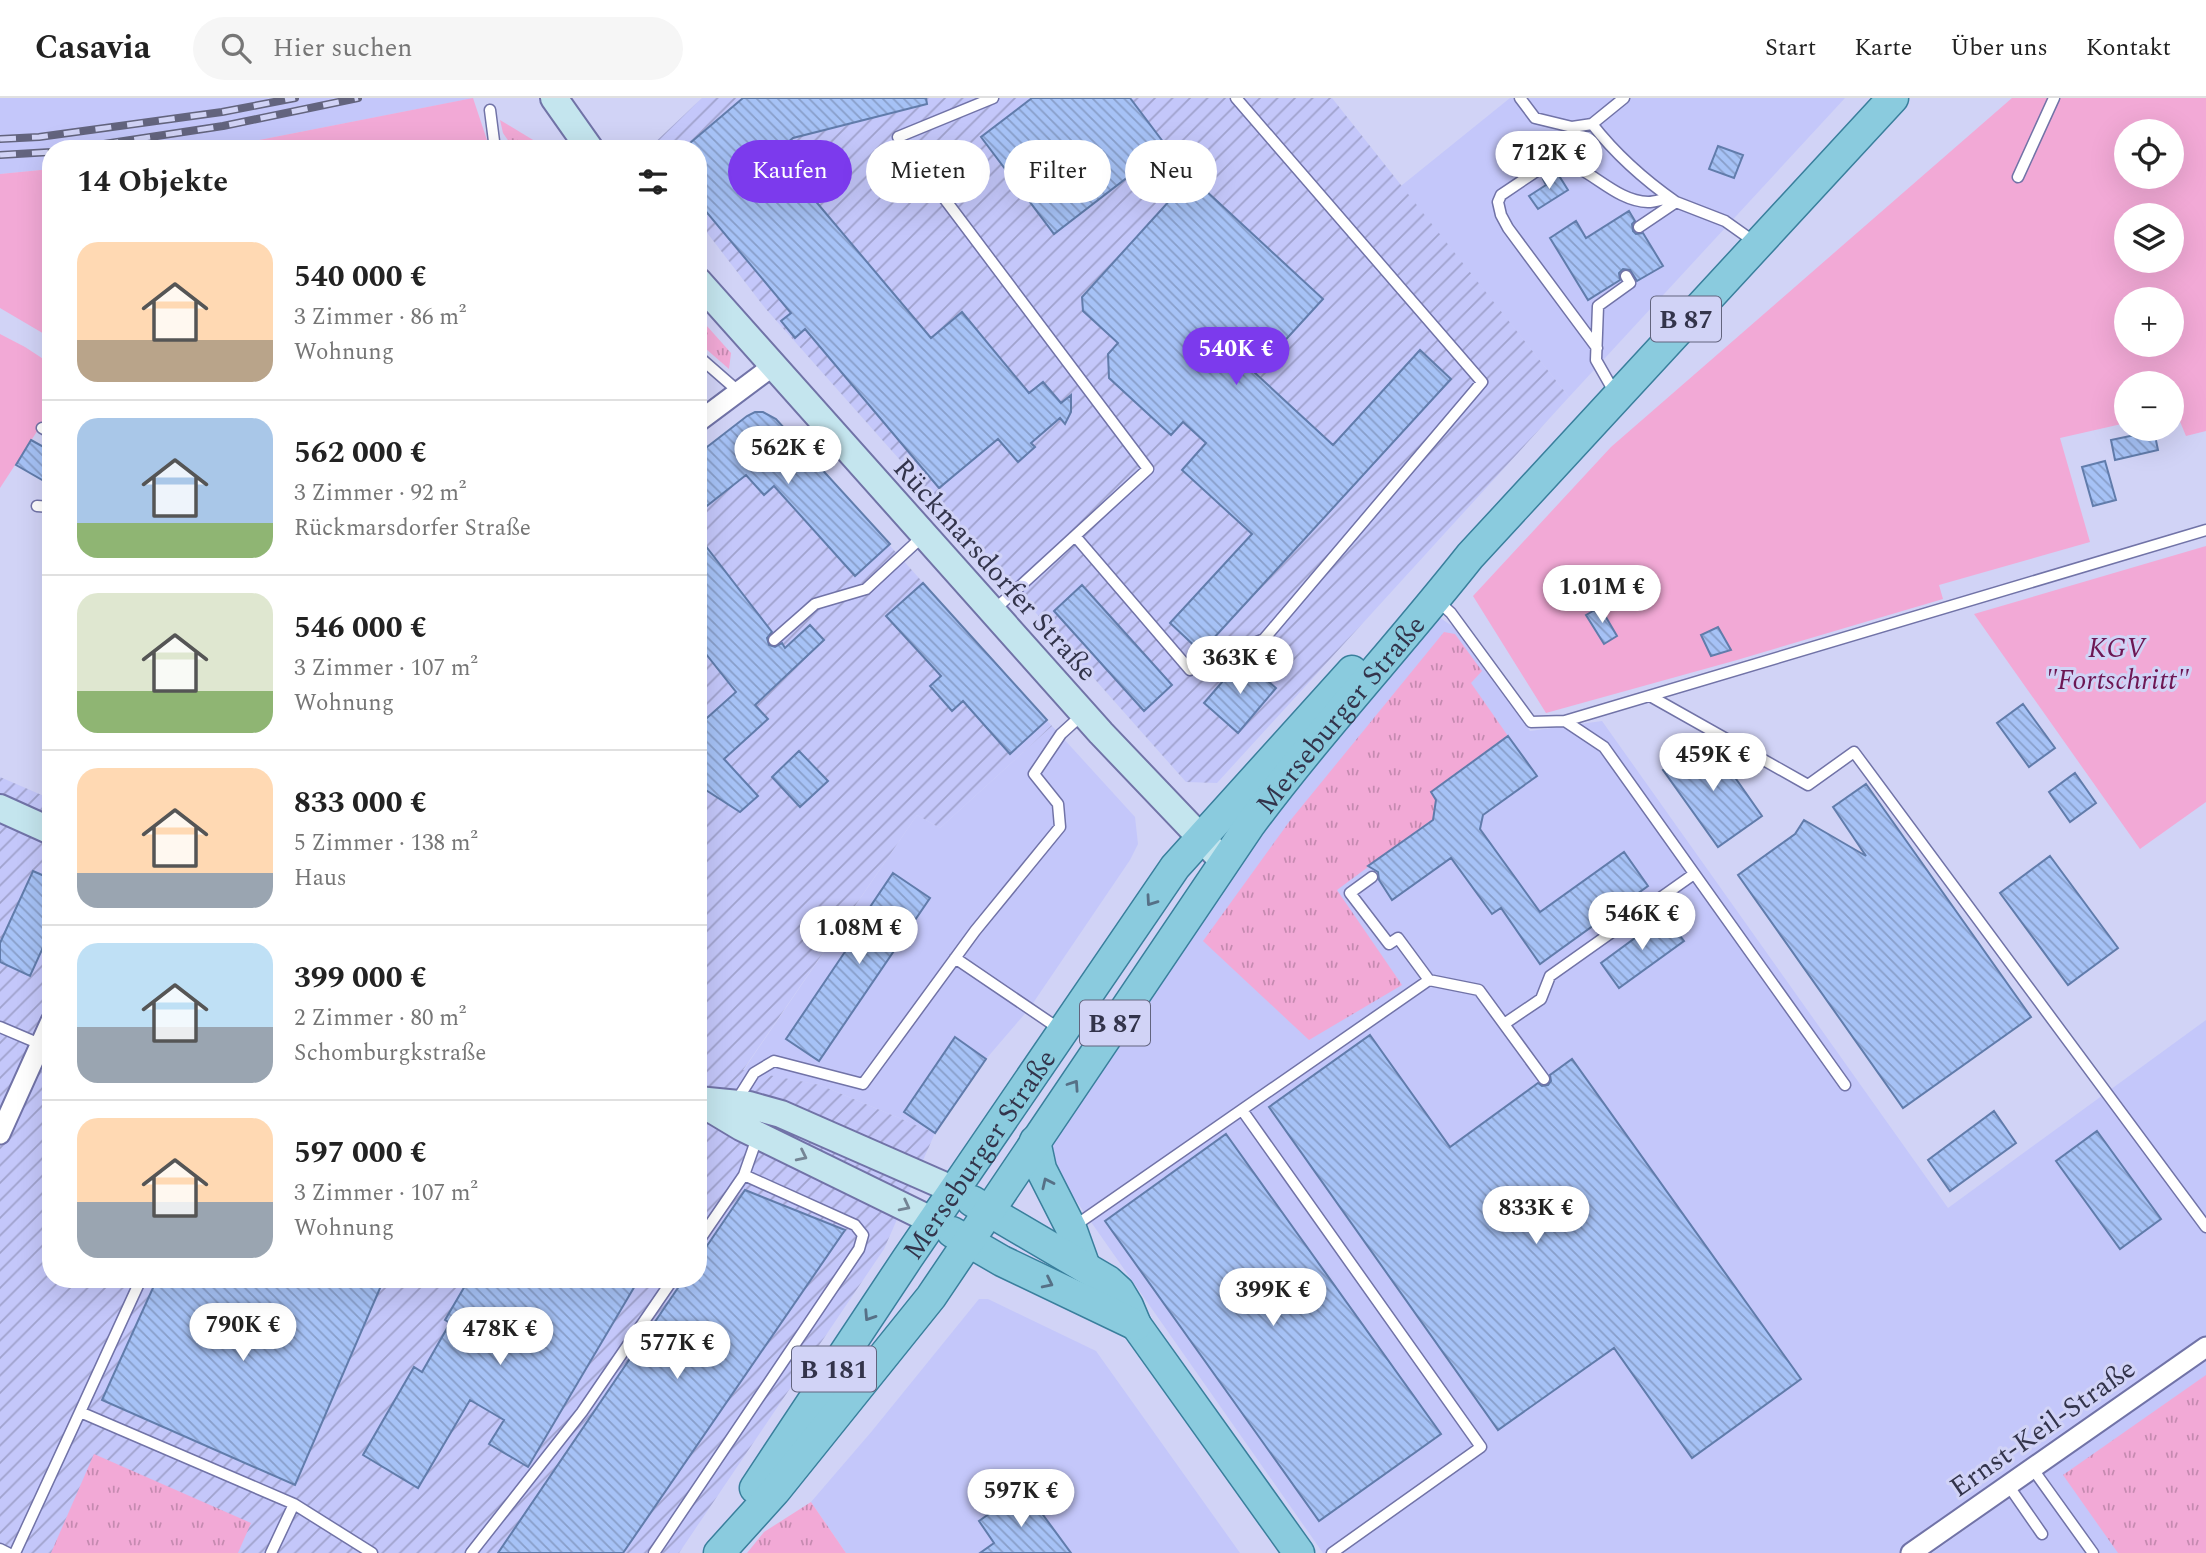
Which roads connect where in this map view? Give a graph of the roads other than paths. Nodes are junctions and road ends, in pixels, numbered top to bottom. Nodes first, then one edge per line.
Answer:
1 (993, 98) edge
2 (1236, 98) edge
3 (1520, 98) edge
4 (1625, 98) edge
5 (1893, 98) edge
6 (2054, 98) edge
7 (558, 105) edge
8 (490, 110) dead end
9 (1592, 124) junction
10 (494, 140) edge
11 (583, 140) edge
12 (2018, 177) dead end
13 (1673, 200) junction
14 (1639, 227) dead end
15 (1756, 244) junction
16 (1626, 276) dead end
17 (707, 291) edge
18 (1597, 348) junction
19 (707, 364) edge
20 (773, 366) junction
21 (738, 391) junction
22 (1616, 395) junction
23 (707, 415) edge
24 (37, 506) dead end
25 (42, 506) edge
26 (2206, 530) edge
27 (924, 536) junction
28 (1075, 536) junction
29 (1470, 555) junction
30 (1436, 599) junction
31 (992, 611) junction
32 (774, 640) dead end
33 (1650, 696) junction
34 (1084, 713) junction
35 (1565, 721) junction
36 (0, 808) edge
37 (42, 827) edge
38 (1200, 838) junction
39 (1224, 862) junction
40 (1694, 874) junction
41 (1372, 877) dead end
42 (955, 958) junction
43 (1429, 981) junction
44 (1504, 1024) junction
45 (0, 1027) edge
46 (1062, 1031) junction
47 (42, 1040) edge
48 (40, 1044) junction
49 (1544, 1079) dead end
50 (1844, 1085) dead end
51 (707, 1101) edge
52 (735, 1103) junction
53 (707, 1106) edge
54 (1242, 1110) junction
55 (0, 1134) edge
56 (758, 1135) junction
57 (1035, 1141) junction
58 (744, 1175) junction
59 (954, 1190) junction
60 (989, 1211) junction
61 (933, 1221) junction
62 (2206, 1227) edge
63 (1071, 1228) junction
64 (707, 1229) edge
65 (969, 1242) junction
66 (1086, 1267) junction
67 (137, 1288) edge
68 (667, 1288) edge
69 (1136, 1325) junction
70 (2206, 1347) edge
71 (80, 1412) junction
72 (2032, 1468) junction
73 (2008, 1485) junction
74 (293, 1504) junction
75 (2042, 1534) dead end
76 (0, 1549) edge
77 (8, 1553) edge
78 (15, 1553) edge
79 (271, 1553) edge
80 (372, 1553) edge
81 (471, 1553) edge
82 (654, 1553) edge
83 (711, 1553) edge
84 (719, 1553) edge
85 (1299, 1553) edge
86 (1332, 1553) edge
87 (1911, 1553) edge
88 (2093, 1553) edge

1 - 28 lane
2 - 28 lane
3 - 9 lane
4 - 9 lane
5 - 15 main road, Merseburger Straße / B 87
6 - 12 lane
7 - 11 main road
8 - 10 lane
9 - 13 lane
13 - 14 lane
13 - 15 lane
13 - 18 lane
15 - 22 main road, Merseburger Straße / B 87
16 - 18 lane
17 - 20 main road, Rückmarsdorfer Straße
18 - 22 lane
19 - 21 lane
20 - 21 street
20 - 27 main road, Rückmarsdorfer Straße
21 - 23 street
22 - 29 main road, Merseburger Straße / B 87
24 - 25 lane
26 - 33 lane
27 - 31 main road, Rückmarsdorfer Straße
27 - 32 lane
28 - 31 lane
29 - 30 main road, Merseburger Straße / B 87
29 - 38 main road, Merseburger Straße / B 87
30 - 35 lane
30 - 39 main road, Merseburger Straße / B 87
31 - 34 main road, Rückmarsdorfer Straße
33 - 35 lane
33 - 62 lane
34 - 38 main road, Rückmarsdorfer Straße
34 - 42 lane
35 - 40 lane
36 - 37 main road
38 - 39 main road, Rückmarsdorfer Straße
38 -> 46 main road, Merseburger Straße / B 87
57 -> 39 main road, Merseburger Straße / B 87
40 - 44 lane
40 - 50 lane
41 - 43 lane
42 - 46 lane
42 - 52 lane
43 - 44 lane
43 - 54 lane
44 - 49 lane
45 - 48 lane
46 - 59 main road, Merseburger Straße / B 87
47 - 48 street
48 - 55 street
51 - 52 main road
52 - 59 main road
53 - 56 main road
54 - 63 lane
54 - 86 lane
56 - 58 lane
56 -> 61 main road
57 - 60 main road, Merseburger Straße / B 181
63 -> 57 main road
58 - 64 lane
58 - 82 lane
59 - 60 main road
59 - 61 main road, Merseburger Straße / B 87
60 - 65 main road, Merseburger Straße / B 181
60 - 66 main road
61 - 65 main road
61 -> 83 main road, Merseburger Straße / B 181
63 - 66 main road
65 -> 69 main road
65 - 84 main road, Merseburger Straße / B 181
66 - 69 main road
67 - 71 lane
68 - 81 lane
69 - 85 main road
70 - 72 street, Ernst-Keil-Straße
71 - 74 lane
71 - 78 lane
72 - 73 street, Ernst-Keil-Straße
72 - 88 lane
73 - 75 lane
73 - 87 street, Ernst-Keil-Straße
74 - 79 lane
74 - 80 lane
76 - 77 lane

